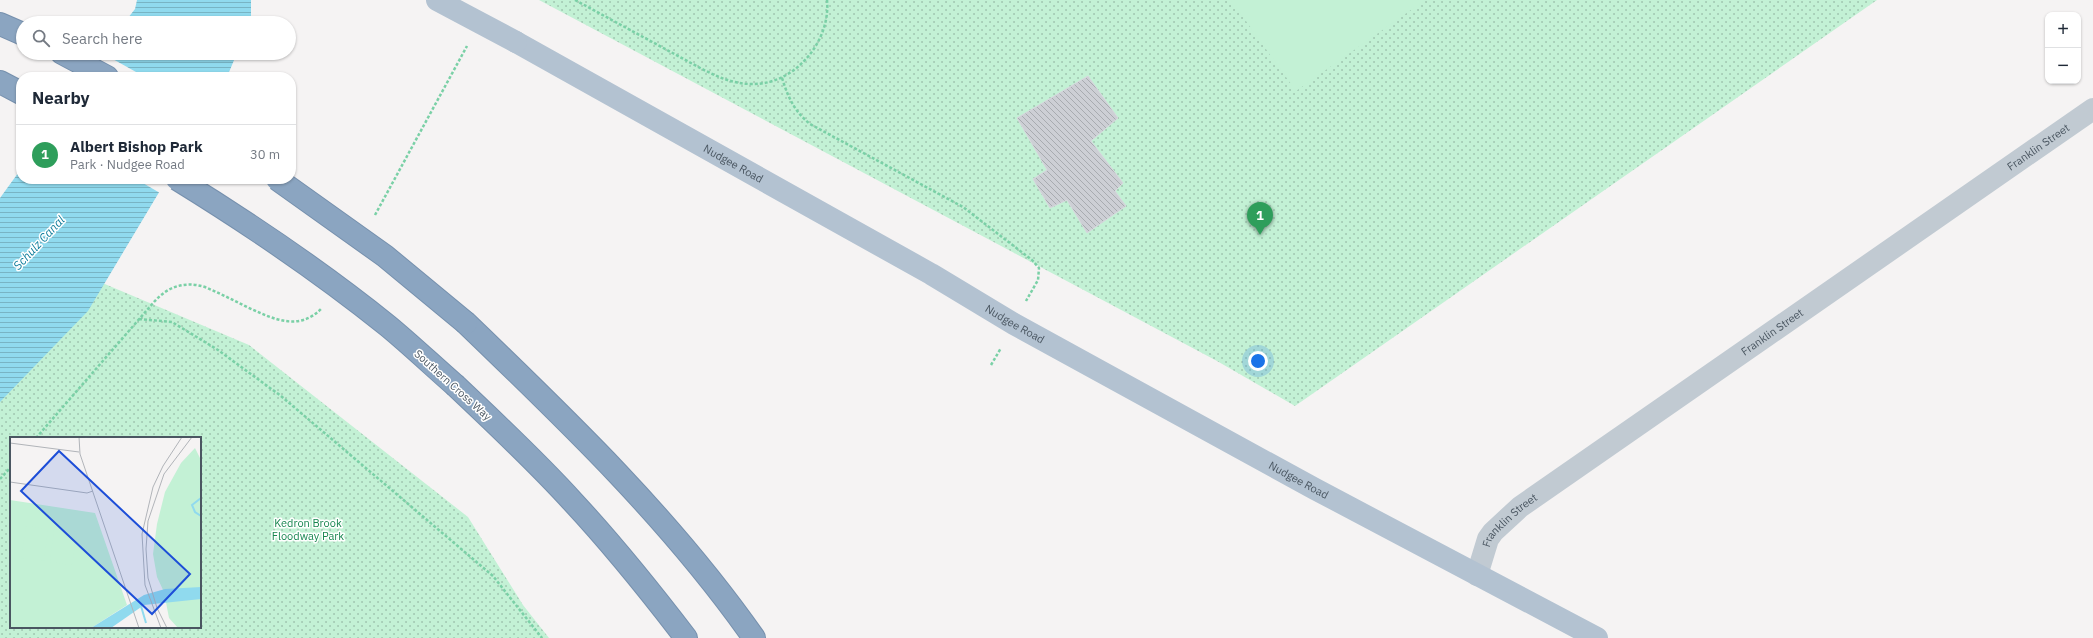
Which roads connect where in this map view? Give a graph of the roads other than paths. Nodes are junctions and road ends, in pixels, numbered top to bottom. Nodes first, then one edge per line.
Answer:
1 (437, 0) edge
2 (0, 24) edge
3 (16, 31) edge
4 (75, 60) edge
5 (98, 72) edge
6 (0, 82) edge
7 (16, 90) edge
8 (2093, 109) edge
9 (185, 184) edge
10 (284, 184) edge
11 (1477, 575) junction
12 (686, 638) edge
13 (754, 638) edge
14 (1597, 638) edge

1 - 11 main road, Nudgee Road, bridge
2 - 3 highway
4 - 5 highway
6 - 7 highway
8 - 11 street, Franklin Street
9 - 12 highway, Southern Cross Way, bridge
10 - 13 highway, bridge
11 - 14 main road, Nudgee Road

